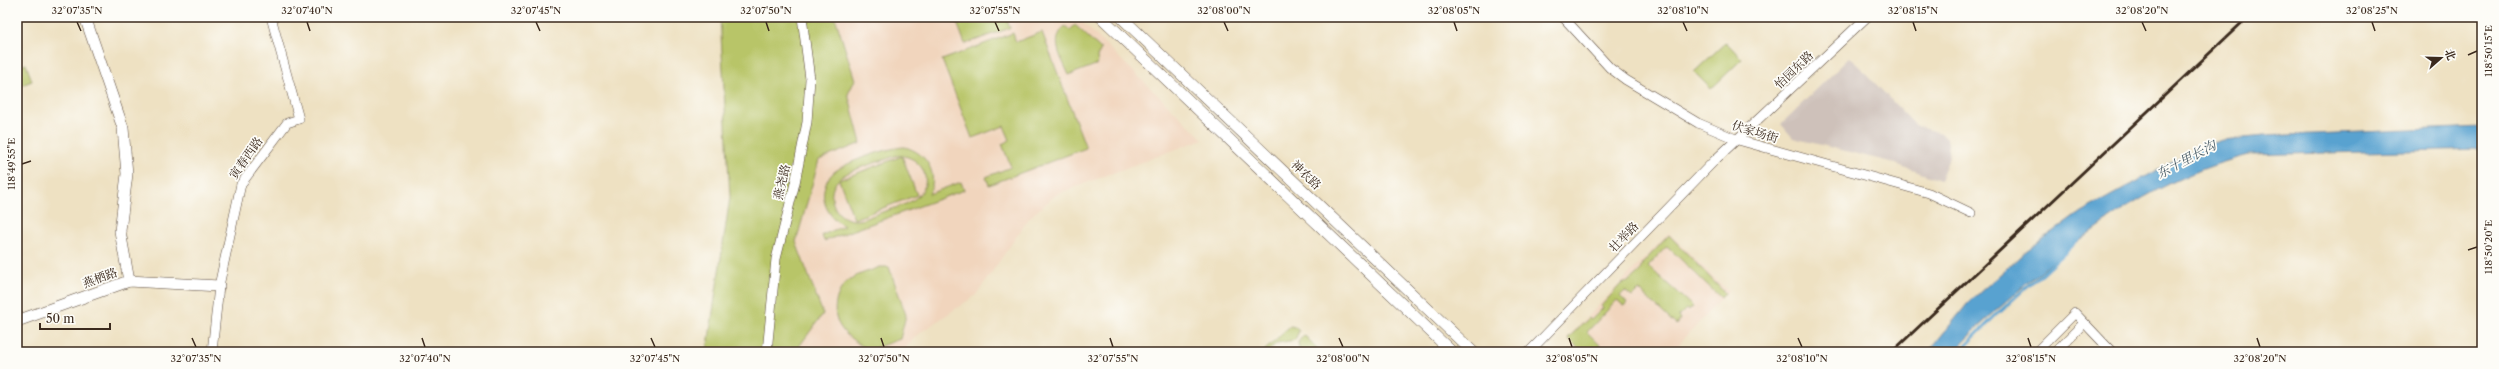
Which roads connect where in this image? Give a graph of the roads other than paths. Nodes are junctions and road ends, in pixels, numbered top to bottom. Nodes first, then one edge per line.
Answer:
1 (85, 17) edge
2 (271, 17) edge
3 (802, 17) edge
4 (1101, 17) edge
5 (1121, 17) edge
6 (1563, 17) edge
7 (1867, 17) edge
8 (1738, 140) junction
9 (1971, 213) dead end
10 (128, 281) junction
11 (218, 286) junction
12 (17, 321) edge
13 (2084, 323) junction
14 (212, 352) edge
15 (767, 352) edge
16 (1452, 352) edge
17 (1473, 352) edge
18 (1529, 352) edge
19 (2036, 352) edge
20 (2055, 352) edge
21 (2112, 352) edge

1 - 10 street
2 - 11 street, 寅春西路
3 - 15 street, 燕尧路
4 - 16 street
5 - 17 street, 神农路
6 - 8 street, 伏家场街
7 - 8 street, 怡园东路
8 - 9 street, 伏家场街
8 - 18 street, 壮举路
10 - 11 street, 燕栖路
10 - 12 street, 燕栖路
11 - 14 street, 寅春西路
13 - 19 street
13 - 20 street
13 - 21 street

